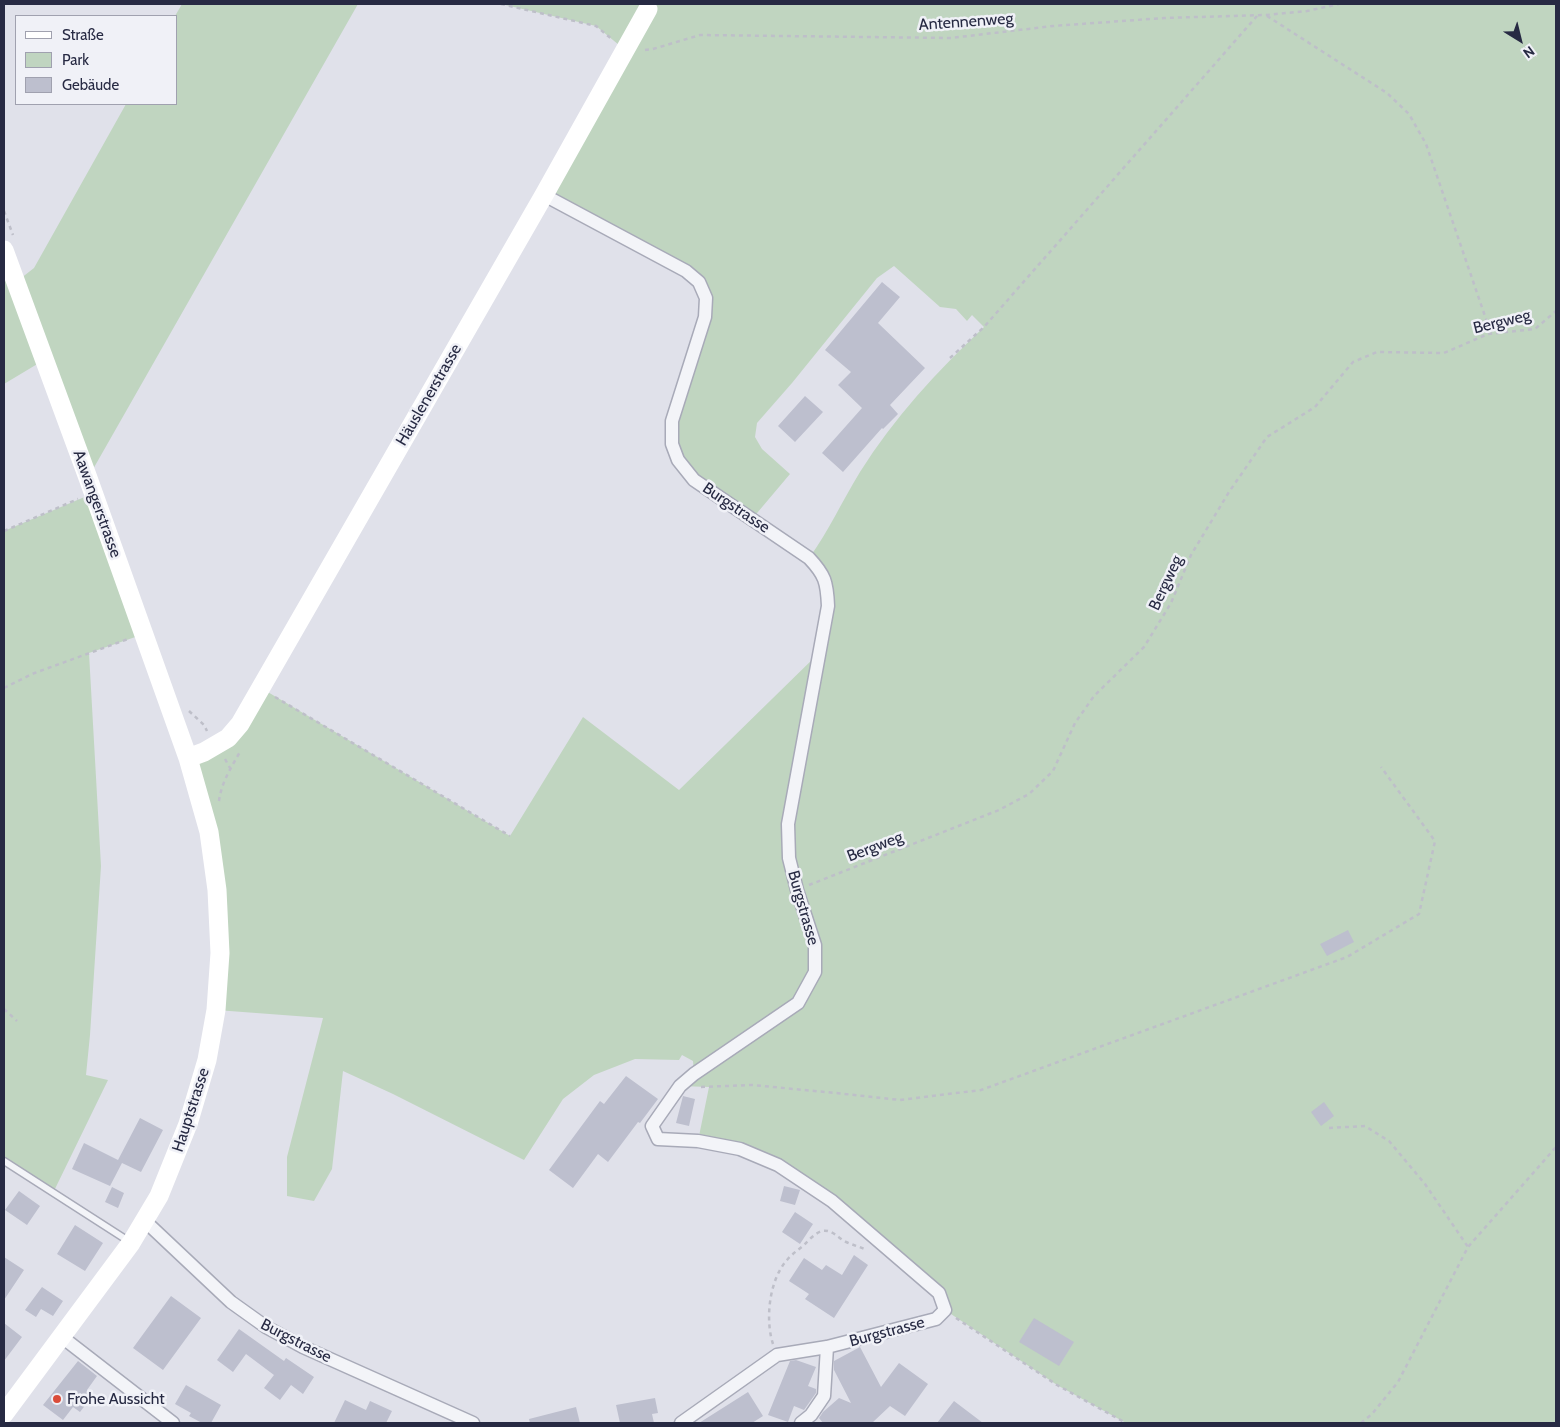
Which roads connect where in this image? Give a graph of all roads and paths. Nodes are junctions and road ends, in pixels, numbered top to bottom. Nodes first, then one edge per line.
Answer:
1 (501, 4) edge
2 (1339, 4) edge
3 (648, 9) dead end
4 (1257, 16) junction
5 (1266, 16) junction
6 (625, 50) junction
7 (544, 195) junction
8 (4, 250) edge
9 (1556, 311) edge
10 (1488, 334) junction
11 (950, 358) dead end
12 (94, 493) junction
13 (4, 531) edge
14 (144, 634) junction
15 (4, 688) edge
16 (280, 700) dead end
17 (188, 758) junction
18 (1381, 767) dead end
19 (510, 836) dead end
20 (797, 890) junction
21 (4, 1009) edge
22 (18, 1021) dead end
23 (680, 1086) junction
24 (1329, 1128) dead end
25 (1556, 1147) edge
26 (4, 1161) edge
27 (145, 1221) junction
28 (131, 1243) junction
29 (1468, 1247) junction
30 (869, 1251) dead end
31 (945, 1310) junction
32 (62, 1337) junction
33 (827, 1347) junction
34 (777, 1356) junction
35 (4, 1414) edge
36 (174, 1423) edge
37 (473, 1423) edge
38 (681, 1423) edge
39 (802, 1423) edge
40 (1126, 1423) edge
41 (1361, 1423) edge

1 - 6 path
2 - 5 path, Antennenweg
3 - 6 street, Häuslenerstrasse
4 - 5 path, Antennenweg
4 - 6 path, Antennenweg
4 - 11 path
5 - 10 path
6 - 7 street, Häuslenerstrasse
7 - 17 street, Häuslenerstrasse
7 - 20 street, Burgstrasse
8 - 12 street, Aawangerstrasse
9 - 10 path, Bergweg
10 - 20 path, Bergweg
12 - 13 path
12 - 14 street, Aawangerstrasse
14 - 15 path
14 - 17 street, Aawangerstrasse
16 - 19 path
17 - 27 street, Hauptstrasse
18 - 23 path
20 - 23 street, Burgstrasse
21 - 22 path
23 - 31 street, Burgstrasse
24 - 29 path
25 - 29 path
26 - 28 lane
27 - 28 street, Hauptstrasse
27 - 37 street, Burgstrasse
28 - 32 street, Hauptstrasse
29 - 41 path
30 - 34 path
31 - 33 street, Burgstrasse
31 - 40 path
32 - 35 street, Hauptstrasse
32 - 36 street
33 - 34 street, Burgstrasse
33 - 39 street
34 - 38 street, Burgstrasse

